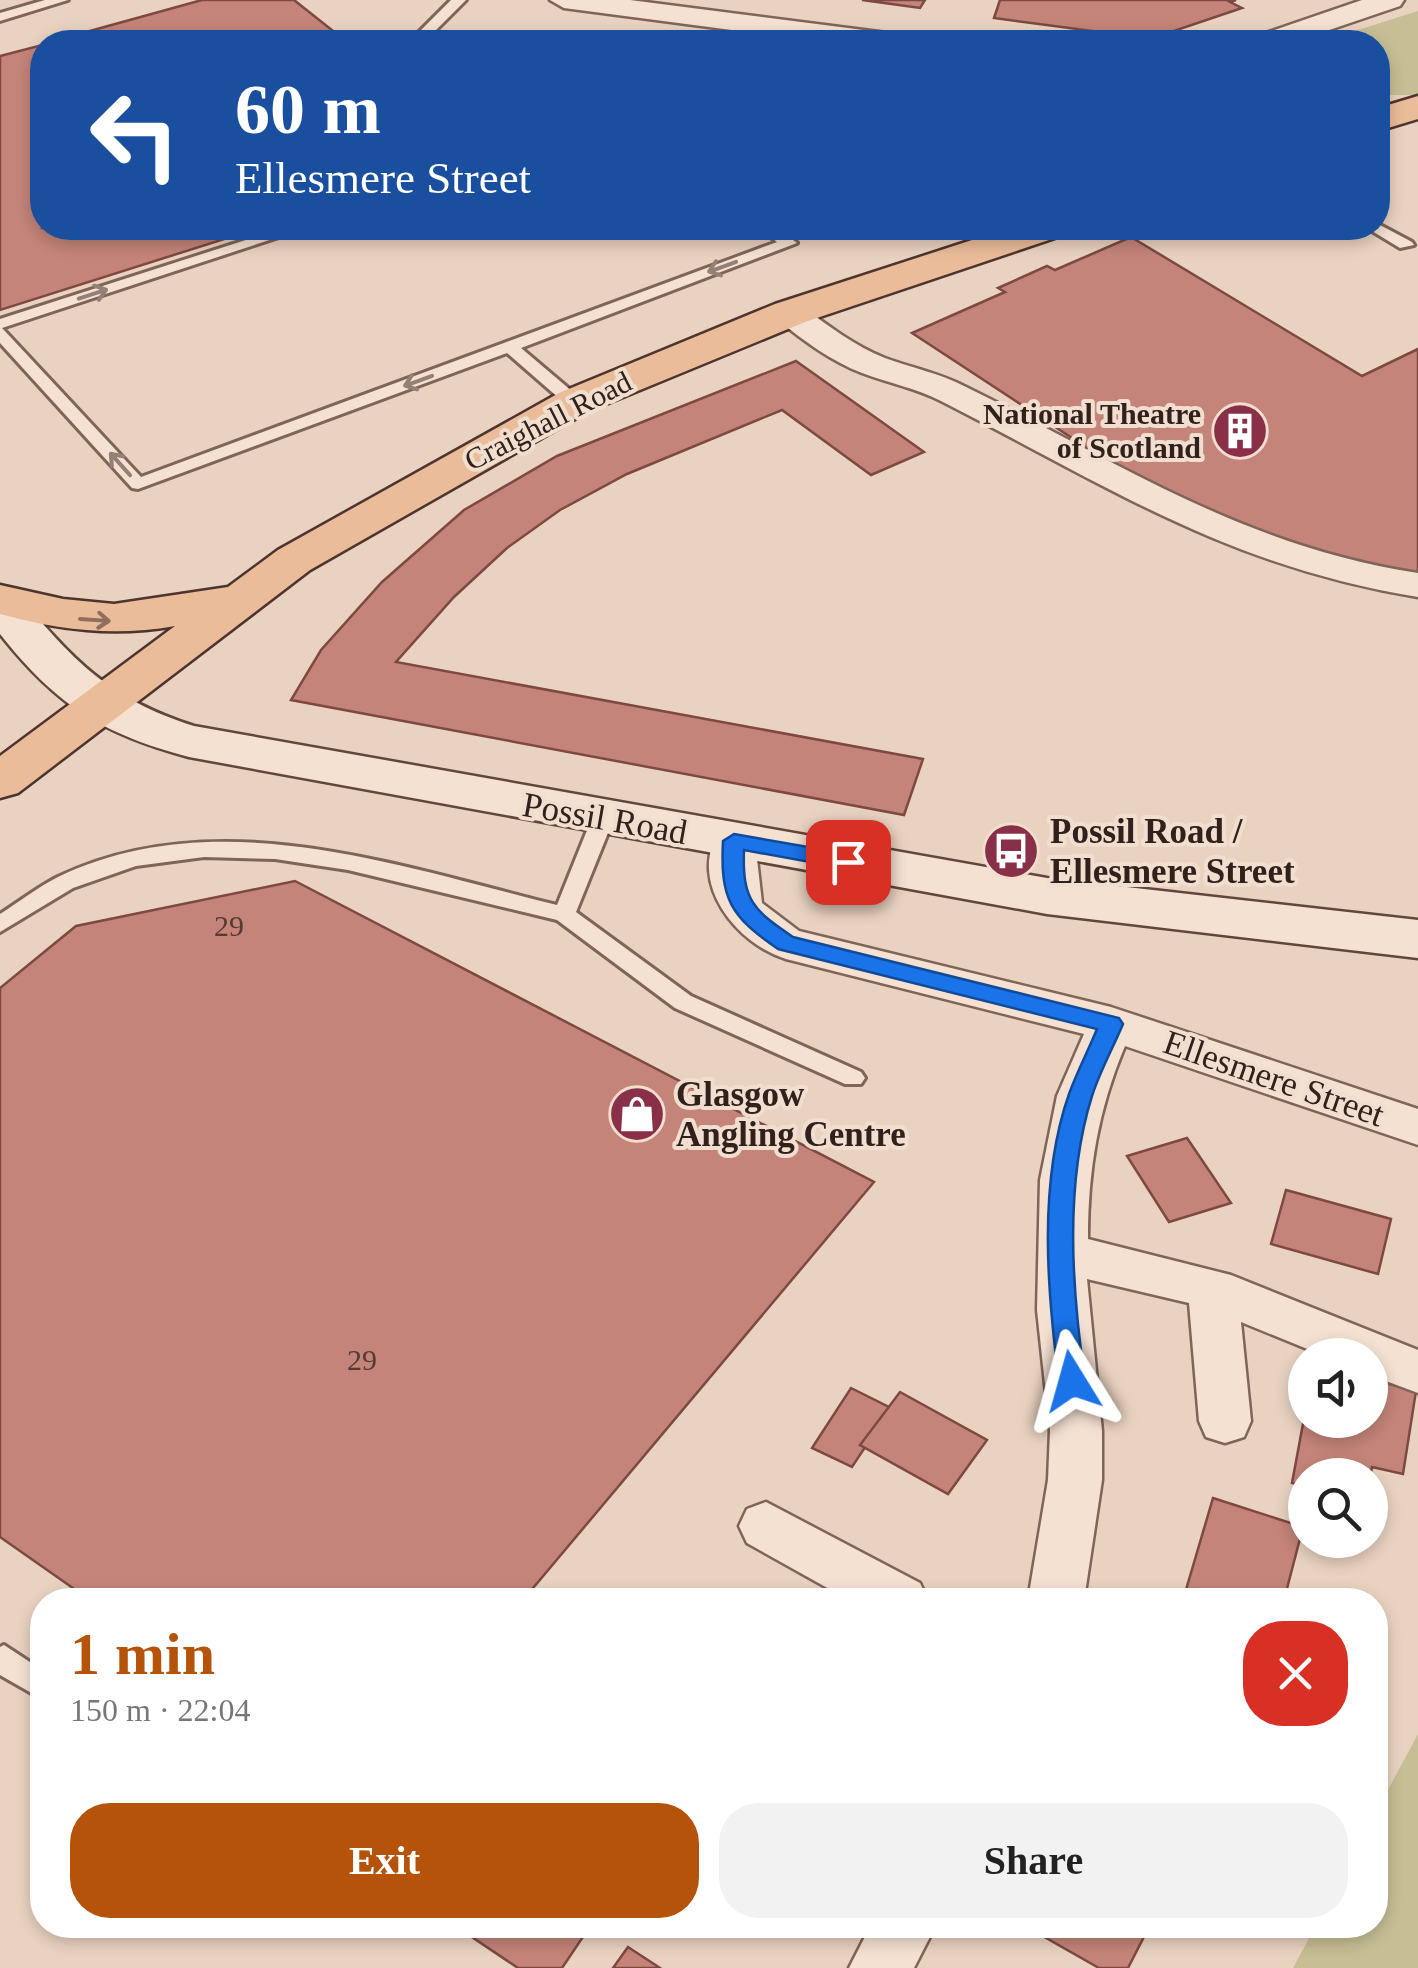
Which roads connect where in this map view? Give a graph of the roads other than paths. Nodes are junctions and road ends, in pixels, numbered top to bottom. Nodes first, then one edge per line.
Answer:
1 (61, 0) edge
2 (458, 0) edge
3 (564, 0) edge
4 (1390, 0) edge
5 (0, 17) edge
6 (428, 30) edge
7 (795, 30) edge
8 (1303, 30) edge
9 (1418, 107) edge
10 (1390, 116) edge
11 (1390, 236) edge
12 (261, 240) edge
13 (785, 240) edge
14 (1011, 240) edge
15 (1406, 245) dead end
16 (790, 313) junction
17 (0, 324) edge
18 (0, 333) edge
19 (510, 346) junction
20 (574, 402) junction
21 (1418, 585) edge
22 (246, 597) junction
23 (0, 601) edge
24 (97, 708) junction
25 (0, 781) edge
26 (602, 818) junction
27 (734, 841) junction
28 (564, 914) junction
29 (0, 924) edge
30 (1418, 939) edge
31 (1111, 1024) junction
32 (853, 1078) dead end
33 (1418, 1127) edge
34 (1062, 1253) junction
35 (1213, 1289) junction
36 (1418, 1372) edge
37 (1225, 1421) dead end
38 (766, 1526) dead end
39 (878, 1588) edge
40 (1058, 1588) edge
41 (0, 1662) edge
42 (30, 1677) edge
43 (897, 1938) edge
44 (880, 1968) edge

1 - 5 lane
2 - 6 lane
3 - 7 street
4 - 8 street
9 - 10 main road
11 - 15 lane
17 -> 12 lane
13 -> 19 lane
14 - 16 main road, Craighall Road
16 - 20 main road, Craighall Road
16 - 21 street
19 -> 18 lane
19 - 20 lane
20 - 22 main road, Craighall Road
23 -> 22 main road
22 - 24 main road, Craighall Road
23 - 24 street
24 - 25 main road, Craighall Road
24 - 26 street, Possil Road
26 - 27 street, Possil Road
26 - 28 lane
27 - 30 street, Possil Road
27 - 31 street, Ellesmere Street
28 - 29 lane
28 - 32 lane
31 - 33 street, Ellesmere Street
31 - 34 street
34 - 35 street
34 - 40 street
35 - 36 street
35 - 37 street
38 - 39 street
41 - 42 lane
43 - 44 street

